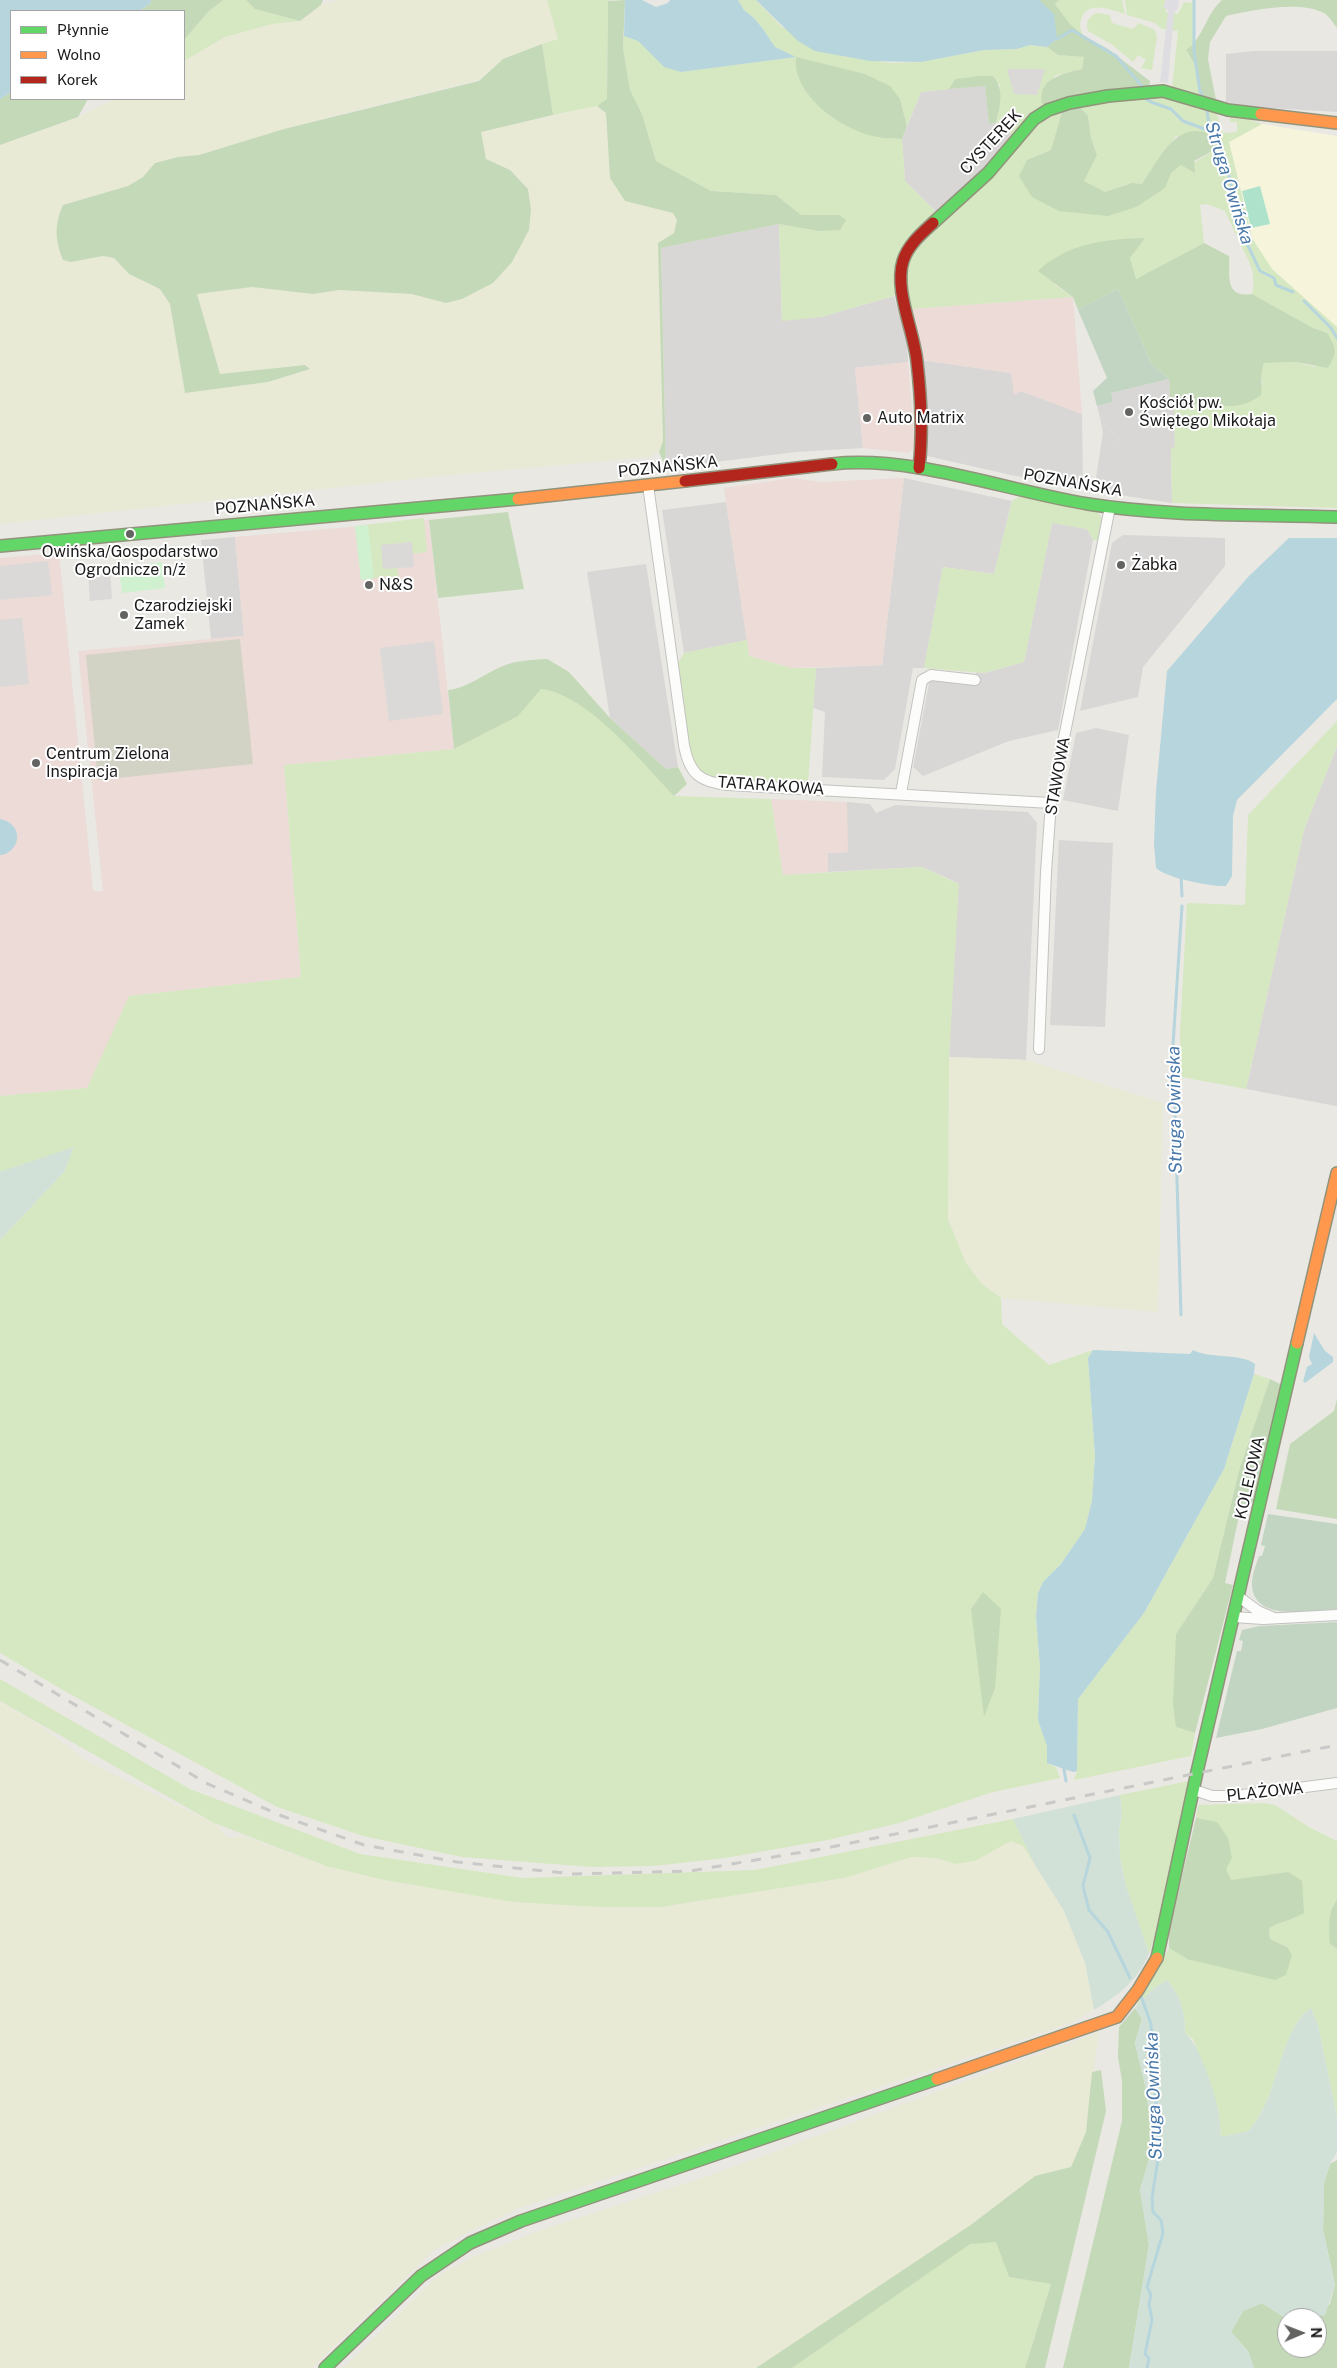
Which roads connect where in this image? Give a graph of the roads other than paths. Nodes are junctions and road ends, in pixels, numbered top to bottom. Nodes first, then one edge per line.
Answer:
1 (1337, 123) edge
2 (919, 468) junction
3 (648, 486) junction
4 (1110, 507) junction
5 (1337, 516) edge
6 (0, 546) edge
7 (975, 680) dead end
8 (901, 793) junction
9 (1052, 803) junction
10 (1039, 1049) dead end
11 (1337, 1173) edge
12 (1238, 1597) junction
13 (1337, 1615) edge
14 (1234, 1617) junction
15 (1275, 1618) junction
16 (1337, 1783) edge
17 (1194, 1790) junction
18 (325, 2368) edge

1 - 2 street, CYSTEREK
2 - 3 street, POZNAŃSKA
2 - 4 street, POZNAŃSKA
3 - 6 street, POZNAŃSKA
3 - 8 street, TATARAKOWA
4 - 5 street, POZNAŃSKA
4 - 9 street, STAWOWA
7 - 8 street
8 - 9 street, TATARAKOWA
9 - 10 street, STAWOWA
11 - 12 street, KOLEJOWA
12 - 14 street, KOLEJOWA
12 - 15 street
13 - 15 street
14 - 15 street
14 - 17 street, KOLEJOWA
16 - 17 street, PLAŻOWA
17 - 18 street, KOLEJOWA

